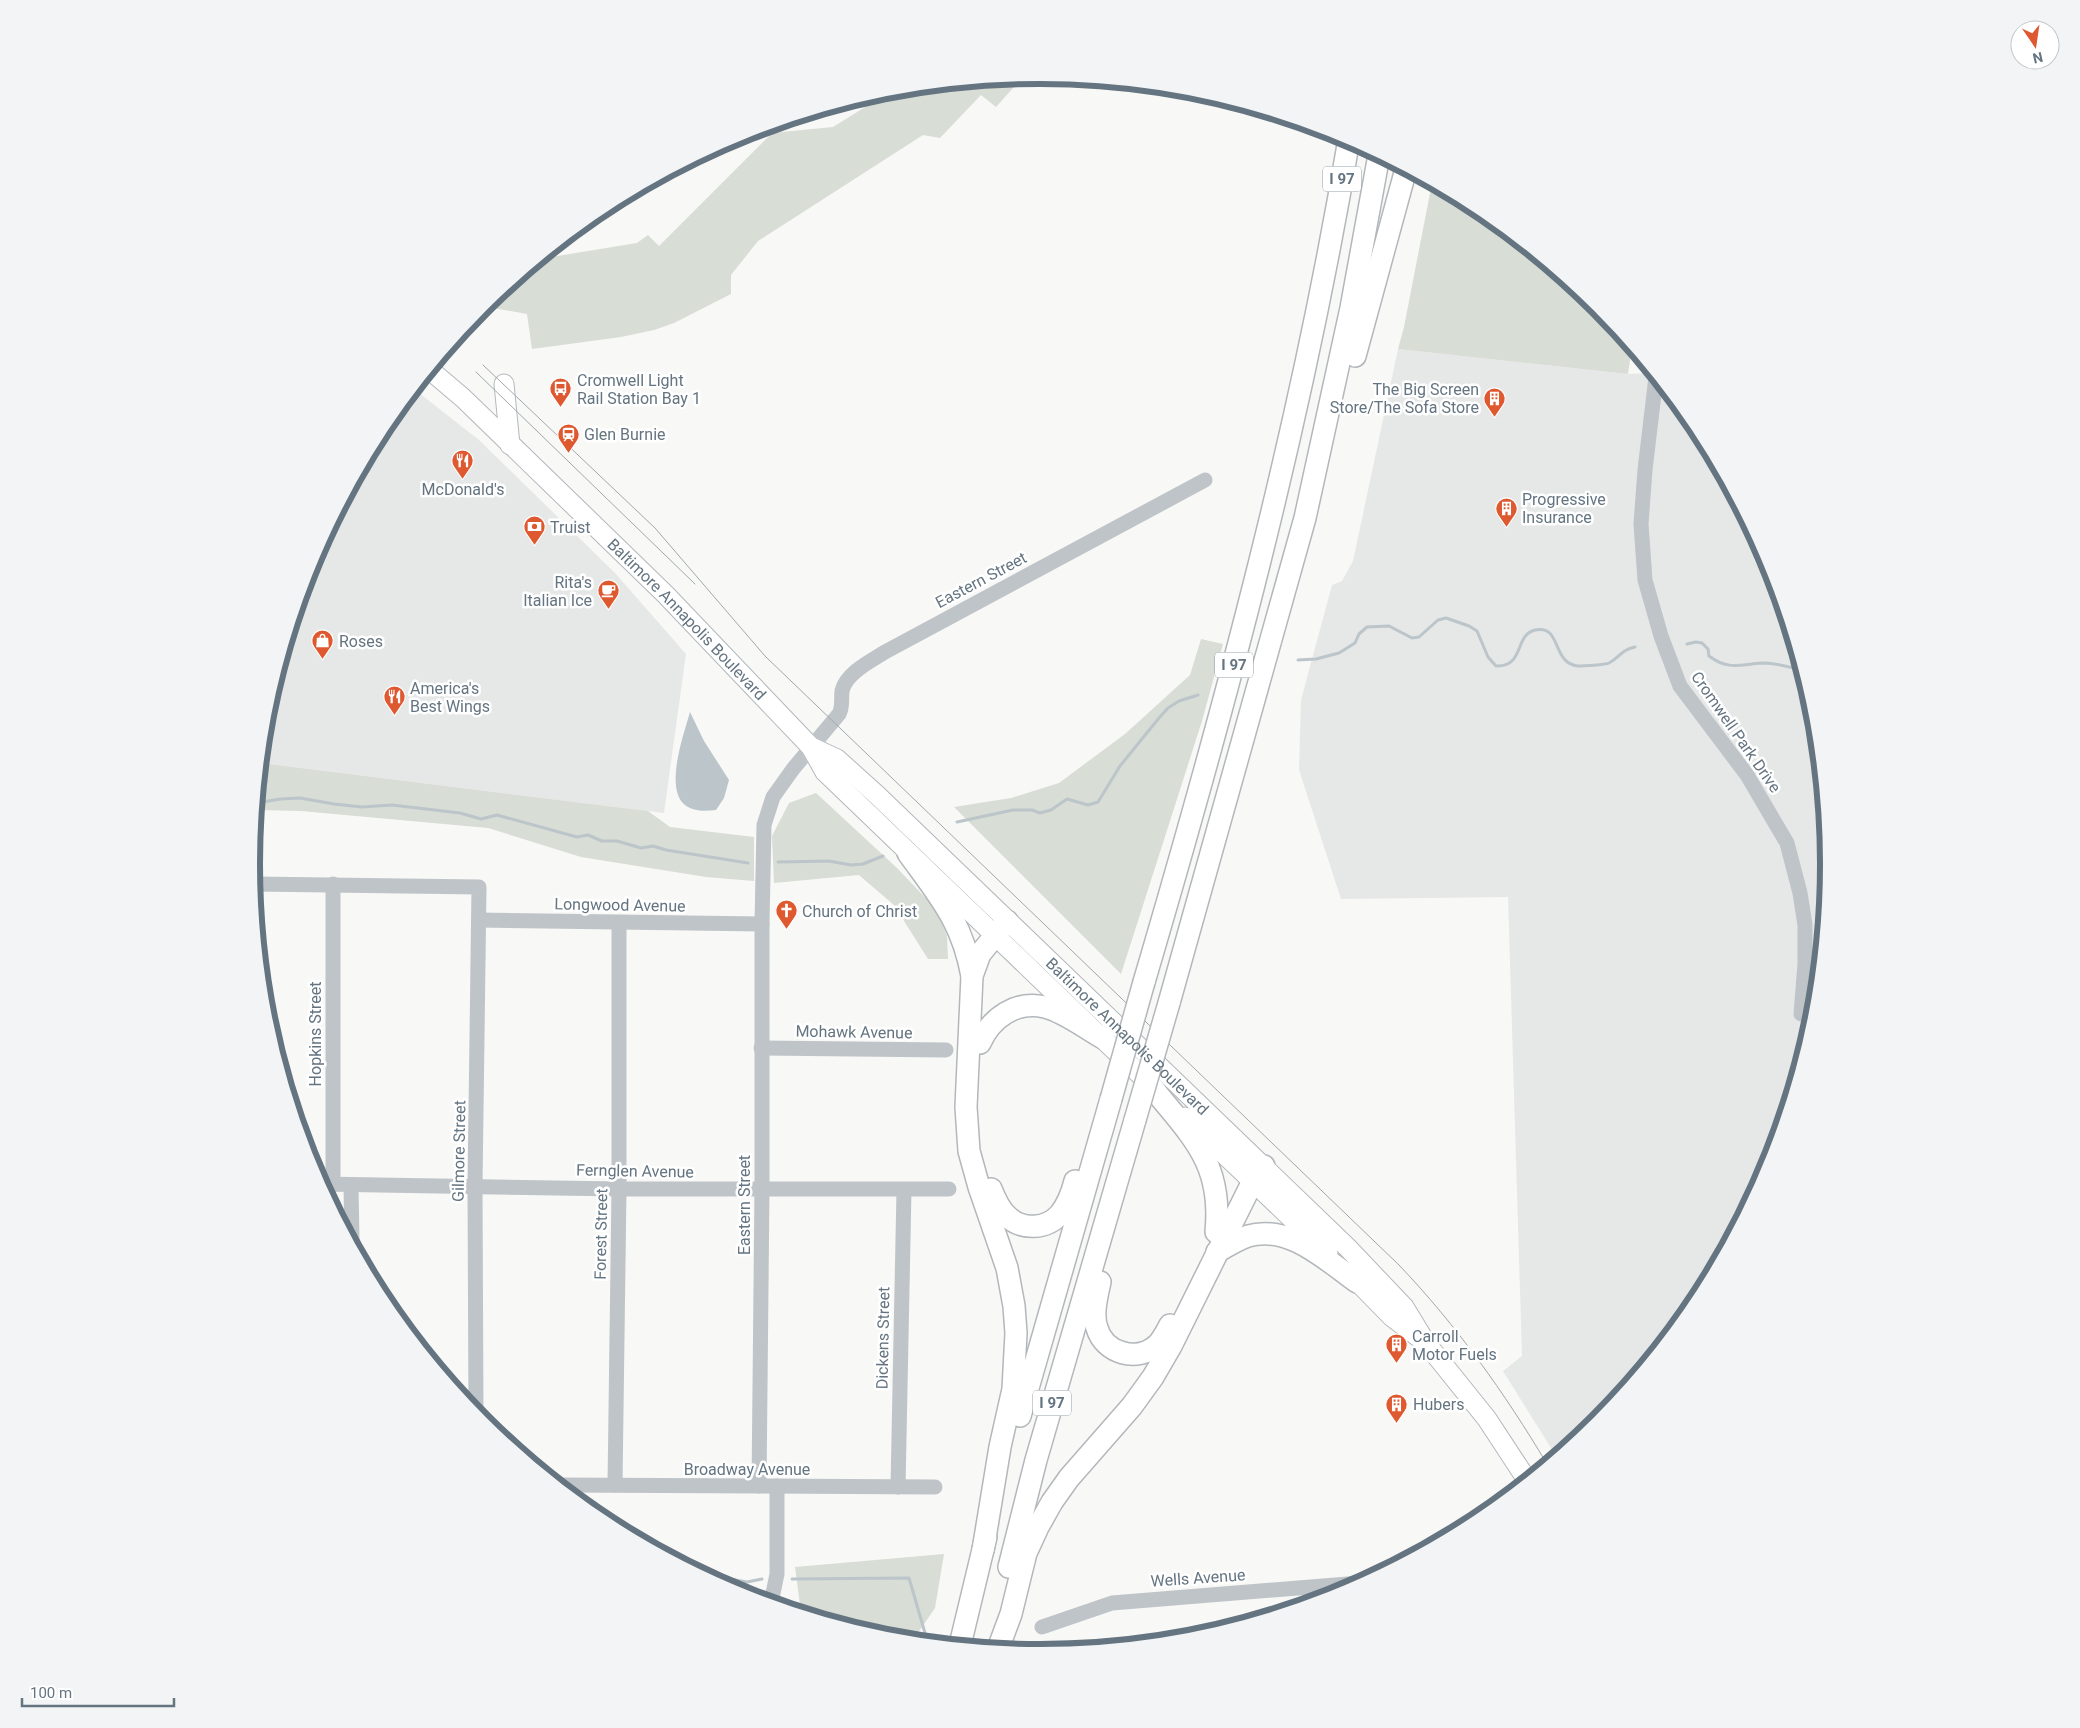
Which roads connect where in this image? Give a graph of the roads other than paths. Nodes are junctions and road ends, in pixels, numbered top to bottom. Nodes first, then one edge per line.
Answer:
1 (1343, 145) edge
2 (1348, 147) edge
3 (1378, 161) edge
4 (1404, 174) edge
5 (1335, 220) junction
6 (434, 373) edge
7 (504, 384) dead end
8 (1655, 384) edge
9 (510, 445) junction
10 (1205, 480) dead end
11 (1305, 518) junction
12 (811, 747) junction
13 (908, 852) junction
14 (260, 884) edge
15 (333, 884) junction
16 (479, 920) junction
17 (619, 923) junction
18 (762, 924) junction
19 (1005, 931) junction
20 (972, 976) junction
21 (1801, 1014) dead end
22 (1103, 1038) junction
23 (980, 1043) junction
24 (761, 1048) junction
25 (946, 1050) dead end
26 (1151, 1086) junction
27 (1111, 1099) junction
28 (1123, 1160) junction
29 (1256, 1171) junction
30 (327, 1181) edge
31 (329, 1184) edge
32 (351, 1185) junction
33 (476, 1186) junction
34 (619, 1188) junction
35 (762, 1189) junction
36 (949, 1189) dead end
37 (904, 1190) junction
38 (352, 1231) edge
39 (1216, 1242) junction
40 (1357, 1282) junction
41 (1426, 1343) junction
42 (476, 1403) edge
43 (1524, 1476) edge
44 (568, 1485) edge
45 (615, 1485) junction
46 (759, 1486) junction
47 (777, 1486) junction
48 (898, 1487) junction
49 (935, 1487) dead end
50 (983, 1550) junction
51 (1337, 1586) edge
52 (772, 1597) edge
53 (1042, 1627) dead end
54 (961, 1640) edge
55 (994, 1643) edge
56 (1000, 1643) edge

1 - 5 highway
2 - 5 highway, I 97
3 - 11 highway, I 97
4 - 11 highway
5 - 27 highway, I 97, bridge
6 - 9 main road, Baltimore Annapolis Boulevard
7 - 9 main road
8 - 21 street, Cromwell Park Drive
9 - 12 main road, Baltimore Annapolis Boulevard
10 - 12 street, Eastern Street
11 - 28 highway, I 97, bridge
12 - 13 main road, Baltimore Annapolis Boulevard
12 - 18 street, Eastern Street
12 - 19 main road, Baltimore Annapolis Boulevard
13 - 19 main road, Baltimore Annapolis Boulevard
13 - 20 highway
14 - 15 street
15 - 16 street, Gilmore Street
15 - 30 street, Hopkins Street
16 - 17 street, Longwood Avenue
16 - 33 street, Gilmore Street
17 - 18 street, Longwood Avenue
17 - 34 street, Forest Street
18 - 24 street, Eastern Street
19 - 20 highway
19 - 22 main road, Baltimore Annapolis Boulevard
19 - 23 highway
19 - 29 main road, Baltimore Annapolis Boulevard
20 - 50 highway
22 - 23 highway
22 - 26 main road, Baltimore Annapolis Boulevard
23 - 27 highway
24 - 25 street, Mohawk Avenue
24 - 35 street, Eastern Street
26 - 29 main road, Baltimore Annapolis Boulevard
26 - 39 highway
27 - 50 highway, I 97
28 - 39 highway
28 - 55 highway, I 97
29 - 39 highway
29 - 40 main road, Baltimore Annapolis Boulevard
29 - 41 main road, Baltimore Annapolis Boulevard
31 - 32 street, Fernglen Avenue
32 - 33 street, Fernglen Avenue
32 - 38 street
33 - 34 street, Fernglen Avenue
33 - 42 street, Gilmore Street
34 - 35 street, Fernglen Avenue
34 - 45 street, Forest Street
35 - 37 street, Fernglen Avenue
35 - 46 street, Eastern Street
36 - 37 street, Fernglen Avenue
37 - 48 street, Dickens Street
39 - 40 highway
39 - 56 highway
40 - 41 main road, Baltimore Annapolis Boulevard
41 - 43 main road, Baltimore Annapolis Boulevard
44 - 45 street, Broadway Avenue
45 - 46 street, Broadway Avenue
46 - 47 street, Broadway Avenue
47 - 48 street, Broadway Avenue
47 - 52 street
48 - 49 street, Broadway Avenue
50 - 54 highway, I 97
51 - 53 street, Wells Avenue

